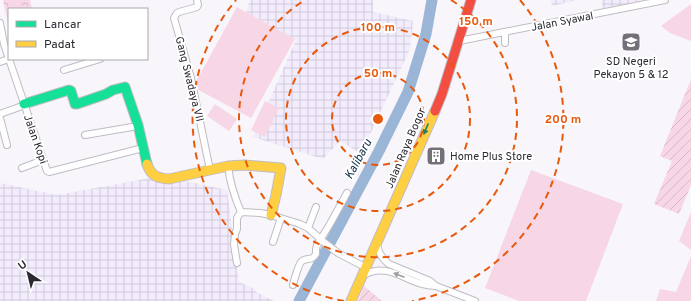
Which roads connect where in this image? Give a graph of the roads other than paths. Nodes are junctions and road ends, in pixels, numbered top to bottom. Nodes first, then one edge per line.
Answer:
1 (464, 0) edge
2 (471, 0) edge
3 (665, 0) edge
4 (198, 2) edge
5 (0, 23) edge
6 (505, 32) junction
7 (460, 41) junction
8 (505, 43) dead end
9 (8, 56) edge
10 (9, 60) edge
11 (97, 60) edge
12 (64, 70) dead end
13 (24, 104) junction
14 (0, 114) edge
15 (0, 118) edge
16 (138, 126) junction
17 (85, 135) dead end
18 (7, 145) dead end
19 (143, 148) junction
20 (43, 160) junction
21 (228, 166) junction
22 (22, 168) dead end
23 (210, 170) junction
24 (347, 193) dead end
25 (316, 207) dead end
26 (241, 212) junction
27 (271, 215) junction
28 (281, 218) junction
29 (308, 228) junction
30 (323, 241) junction
31 (273, 242) dead end
32 (374, 243) junction
33 (237, 263) dead end
34 (361, 265) junction
35 (388, 267) junction
36 (359, 278) junction
37 (293, 285) dead end
38 (345, 301) edge
39 (351, 301) edge
40 (475, 301) edge

1 - 32 main road, Jalan Raya Bogor
2 - 7 main road, Jalan Raya Bogor
3 - 6 street, Jalan Syawal
4 - 23 street, Gang Swadaya VII
5 - 9 street, Jalan Kopi
6 - 7 street, Jalan Syawal
6 - 8 street
7 -> 32 main road, Jalan Raya Bogor
10 - 13 street, Jalan Kopi
11 - 12 street
13 - 14 street
13 - 16 main road
13 - 20 street, Jalan Kopi
15 - 18 street
16 - 17 street
16 - 19 main road
19 - 20 street, Jalan Kopi
19 - 23 main road
20 - 22 street
21 - 23 main road
21 - 26 street
21 - 27 main road
24 - 30 street
25 - 29 street
26 - 27 street
26 - 33 street
27 - 28 street
28 - 29 street
28 - 31 street
29 - 30 street
30 - 34 street
30 - 37 street
32 - 34 main road, Jalan Raya Bogor
32 - 35 street
32 - 36 main road, Jalan Raya Bogor
34 - 36 main road, Jalan Raya Bogor
35 - 36 street
35 - 40 street
36 - 38 main road, Jalan Raya Bogor
36 - 39 main road, Jalan Raya Bogor

